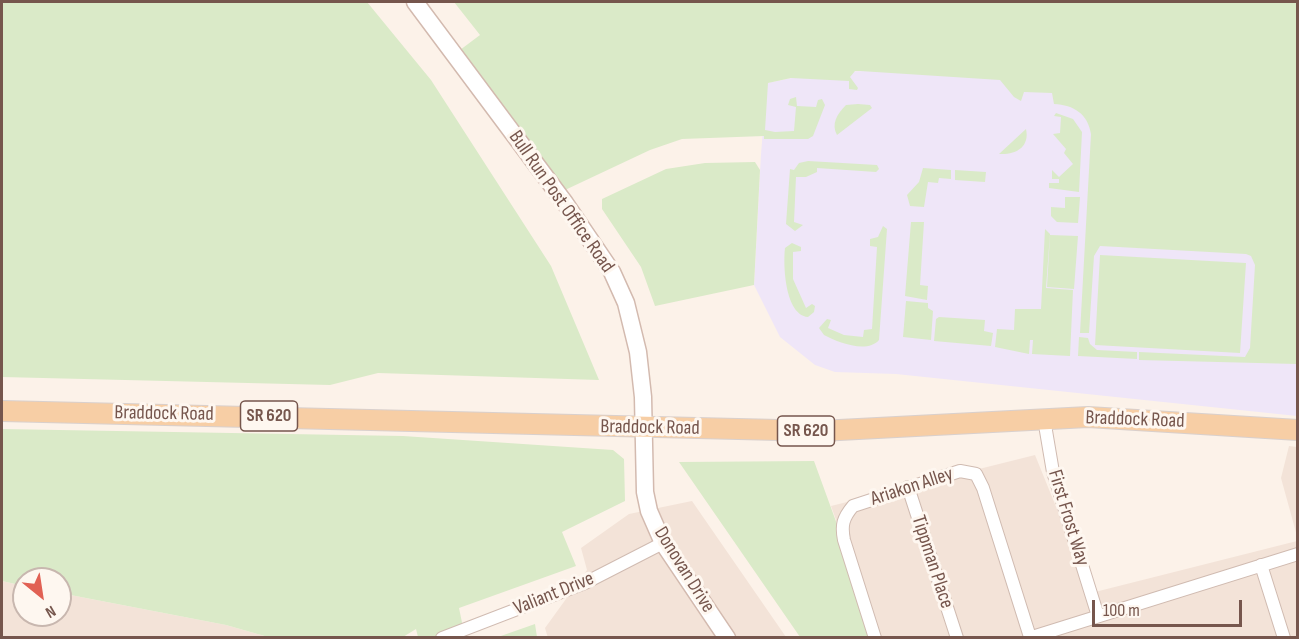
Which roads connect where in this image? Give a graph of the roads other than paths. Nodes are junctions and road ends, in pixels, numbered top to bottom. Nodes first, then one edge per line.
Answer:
1 (415, 2) edge
2 (2, 411) edge
3 (1044, 419) junction
4 (643, 428) junction
5 (1298, 430) edge
6 (908, 487) junction
7 (663, 543) junction
8 (1298, 554) edge
9 (1261, 565) junction
10 (1098, 616) junction
11 (1030, 637) edge
12 (442, 638) edge
13 (727, 638) edge
14 (875, 638) edge
15 (957, 638) edge
16 (1284, 638) edge

1 - 4 street, Bull Run Post Office Road
2 - 4 main road, Braddock Road / SR 620
3 - 4 main road, Braddock Road / SR 620
3 - 5 main road, Braddock Road / SR 620
3 - 10 street, First Frost Way
4 - 7 street, Donovan Drive
6 - 11 street, Ariakon Alley
6 - 14 street, Ariakon Alley
6 - 15 street, Tippman Place
7 - 12 street, Valiant Drive
7 - 13 street, Donovan Drive
8 - 9 street
9 - 10 street
9 - 16 street
10 - 11 street

